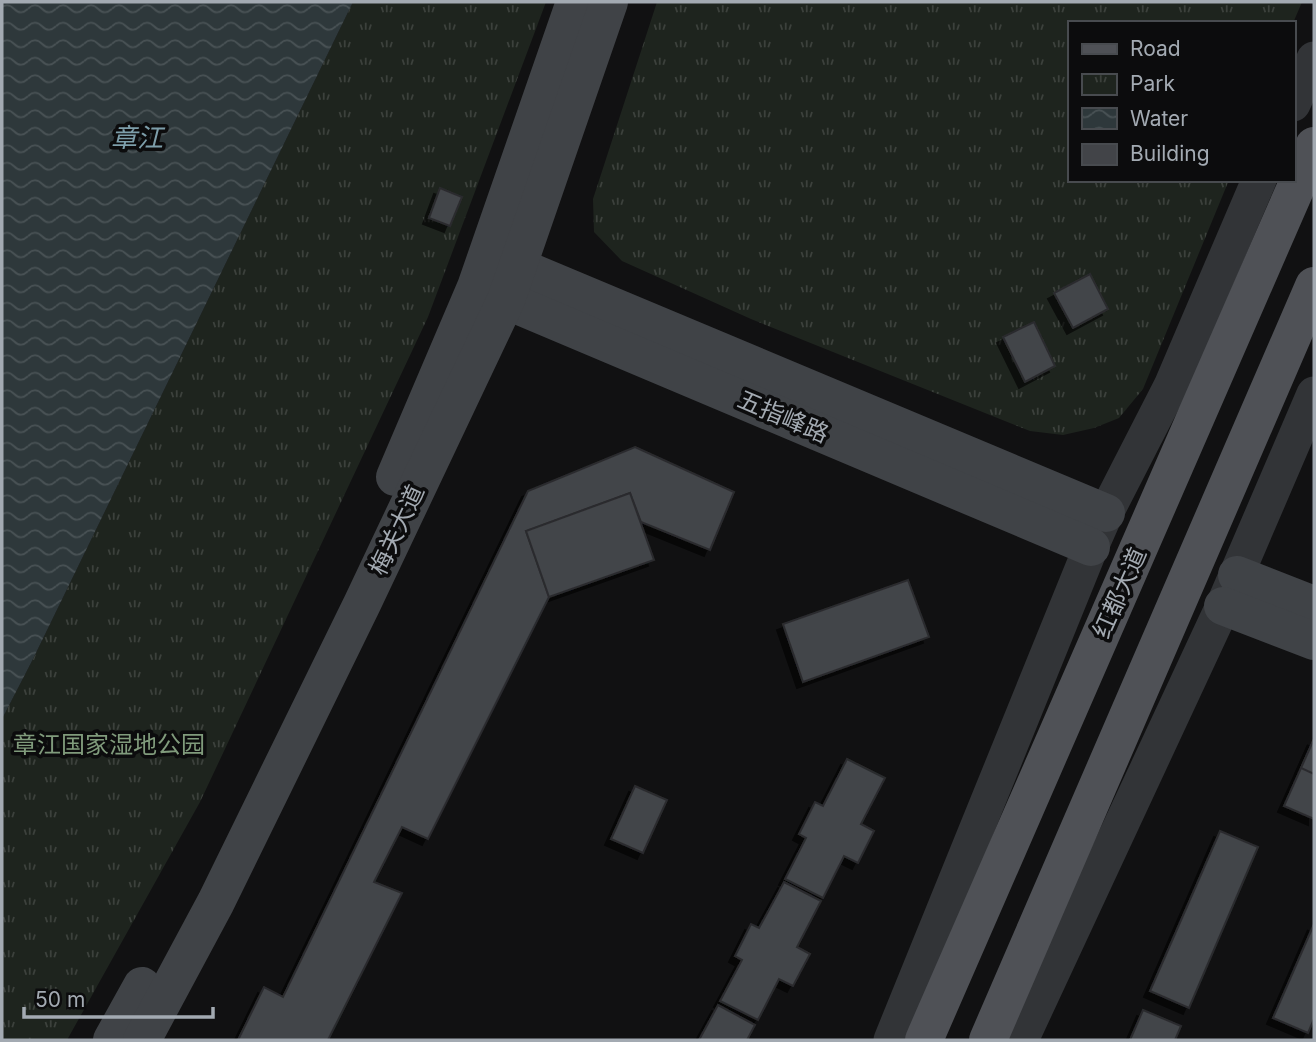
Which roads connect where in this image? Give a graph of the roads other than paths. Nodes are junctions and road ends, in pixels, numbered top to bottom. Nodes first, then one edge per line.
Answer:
1 (575, 2) edge
2 (609, 2) edge
3 (1314, 58) edge
4 (1295, 100) edge
5 (1312, 151) edge
6 (1258, 182) edge
7 (497, 277) junction
8 (1314, 286) edge
9 (1314, 394) edge
10 (1106, 513) junction
11 (1091, 547) junction
12 (1230, 590) junction
13 (1314, 605) edge
14 (1314, 641) edge
15 (112, 1040) edge
16 (142, 1040) edge
17 (891, 1040) edge
18 (924, 1040) edge
19 (988, 1040) edge
20 (1021, 1040) edge

1 - 7 main road, 梅关大道
2 - 7 main road, 梅关大道
3 - 4 street
5 - 18 main road, 红都大道
6 - 10 street
7 - 10 main road
7 - 11 main road, 五指峰路
7 - 15 main road, 梅关大道
7 - 16 main road, 梅关大道
8 - 19 main road
9 - 12 street
10 - 11 street
11 - 17 street
12 - 13 main road
12 - 14 main road
12 - 20 street

